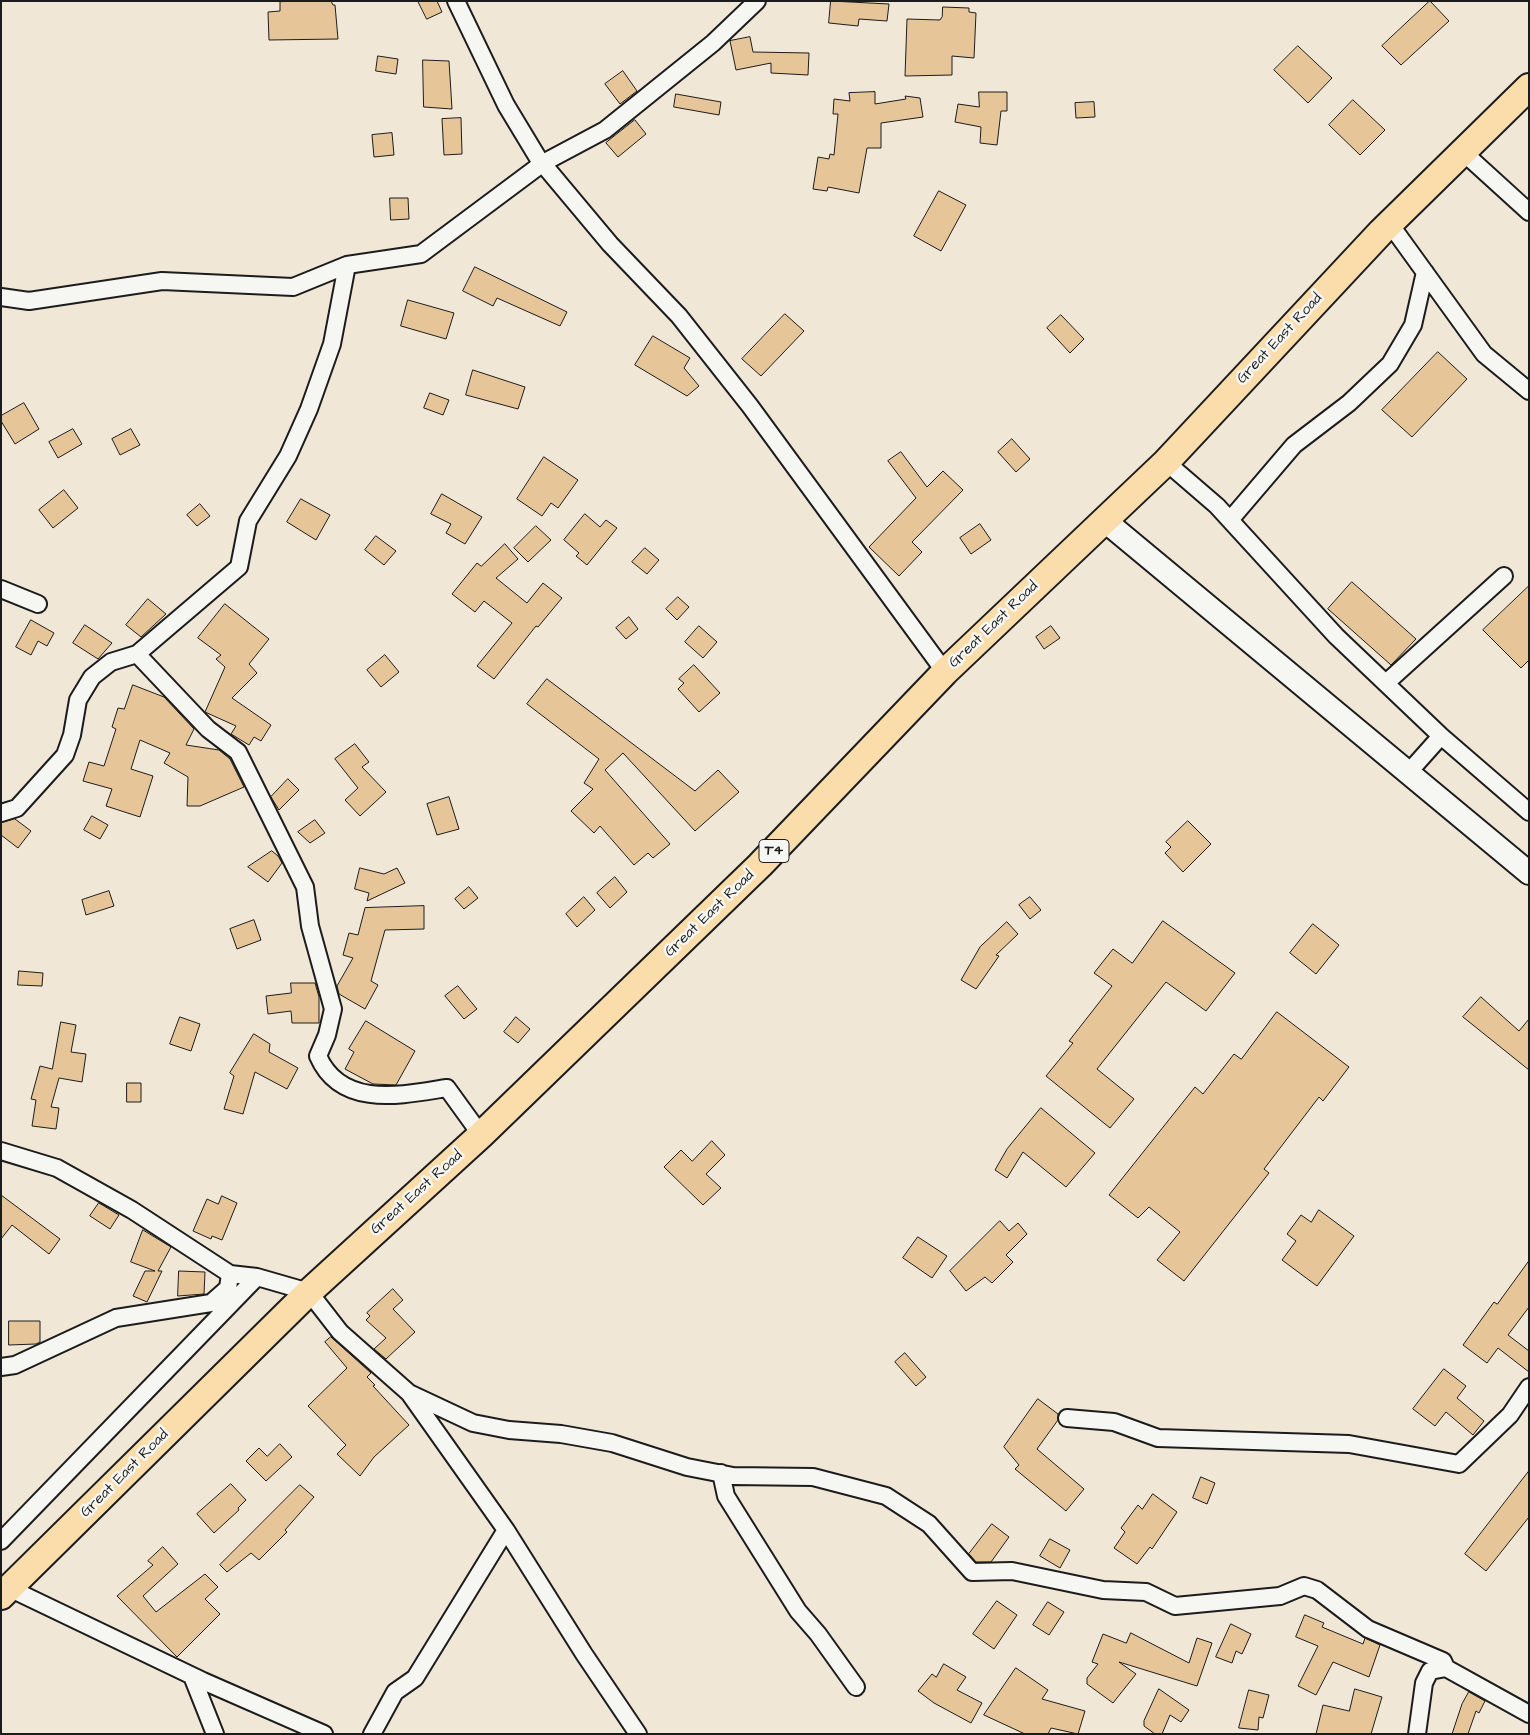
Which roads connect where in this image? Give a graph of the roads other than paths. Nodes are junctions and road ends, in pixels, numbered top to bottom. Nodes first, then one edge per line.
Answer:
1 (456, 1) edge
2 (757, 1) edge
3 (1529, 87) edge
4 (1463, 152) junction
5 (543, 163) junction
6 (1529, 212) edge
7 (1390, 224) junction
8 (347, 265) junction
9 (1425, 272) junction
10 (1, 297) edge
11 (1529, 391) edge
12 (1166, 462) junction
13 (1104, 520) junction
14 (1230, 520) junction
15 (1504, 576) dead end
16 (1, 589) edge
17 (38, 604) dead end
18 (137, 654) junction
19 (945, 672) junction
20 (1386, 683) junction
21 (1441, 736) junction
22 (1408, 773) junction
23 (1529, 812) edge
24 (1, 813) edge
25 (1529, 873) edge
26 (481, 1135) junction
27 (1, 1151) edge
28 (230, 1274) junction
29 (257, 1277) junction
30 (309, 1292) junction
31 (1, 1367) edge
32 (1529, 1387) edge
33 (409, 1393) junction
34 (1067, 1418) dead end
35 (721, 1473) junction
36 (506, 1530) junction
37 (1, 1541) edge
38 (5, 1592) edge
39 (1446, 1668) junction
40 (192, 1676) junction
41 (856, 1687) dead end
42 (1529, 1714) edge
43 (215, 1734) edge
44 (324, 1734) edge
45 (372, 1734) edge
46 (638, 1734) edge
47 (1417, 1734) edge

1 - 5 street
2 - 5 street
3 - 4 highway, Great East Road / T4
4 - 6 street
4 - 7 highway, Great East Road / T4
5 - 8 street
5 - 19 street
7 - 9 street
7 - 12 highway, Great East Road / T4
8 - 10 street
8 - 18 street
9 - 11 street
9 - 14 street
12 - 13 highway, Great East Road / T4
12 - 14 street
13 - 19 highway, Great East Road / T4
13 - 22 main road
14 - 20 street
15 - 20 street
16 - 17 street
18 - 24 street
18 - 26 street
19 - 26 highway, Great East Road / T4
20 - 21 street
21 - 22 street
21 - 23 street
22 - 25 main road
26 - 30 highway, Great East Road / T4
27 - 28 street
28 - 29 street
28 - 31 street
29 - 30 street
29 - 37 street
30 - 33 street
30 - 38 highway, Great East Road / T4
32 - 34 street
33 - 35 street
33 - 36 street
35 - 39 street
35 - 41 street
36 - 45 street
36 - 46 street
38 - 40 street
39 - 42 street
39 - 47 street
40 - 43 street
40 - 44 street

